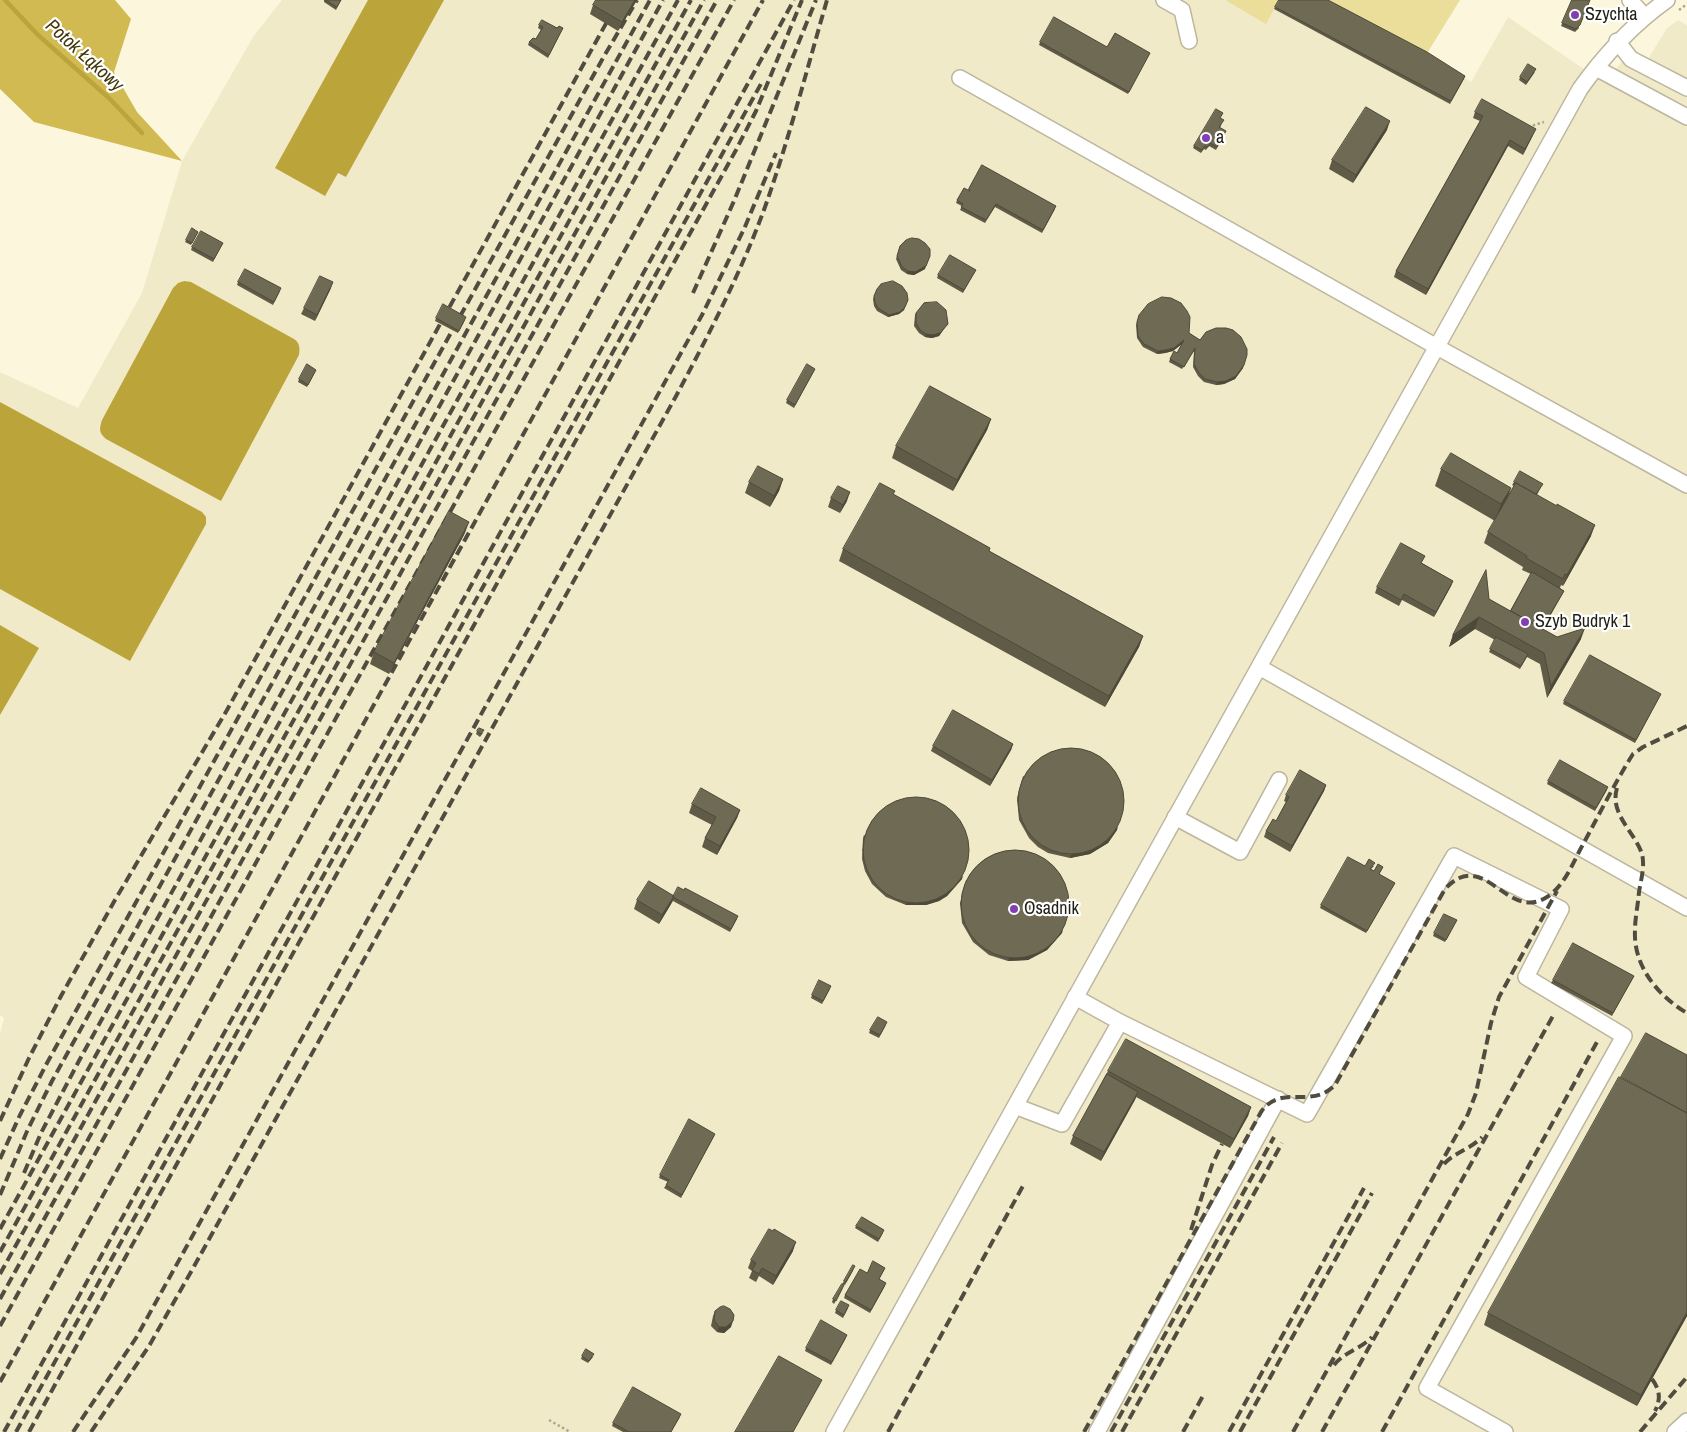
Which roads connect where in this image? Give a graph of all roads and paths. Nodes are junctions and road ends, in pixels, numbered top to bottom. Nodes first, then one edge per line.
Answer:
1 (1164, 0) edge
2 (1630, 0) edge
3 (1667, 0) edge
4 (1644, 16) junction
5 (1188, 41) dead end
6 (1617, 41) junction
7 (1596, 68) junction
8 (960, 78) dead end
9 (1687, 88) edge
10 (1687, 117) edge
11 (1437, 347) junction
12 (1687, 486) edge
13 (1259, 667) junction
14 (1279, 780) dead end
15 (1175, 817) junction
16 (1687, 908) edge
17 (1075, 997) junction
18 (1120, 1022) junction
19 (1278, 1099) junction
20 (1015, 1106) junction
21 (550, 1420) dead end
22 (1687, 1420) edge
23 (570, 1432) edge
24 (834, 1432) edge
25 (1097, 1432) edge
26 (1505, 1432) edge
27 (1675, 1432) edge

1 - 5 lane
2 - 4 lane
3 - 4 lane
4 - 6 lane
6 - 7 lane
6 - 9 lane
7 - 10 lane
7 - 11 lane
8 - 11 lane
11 - 12 lane
11 - 13 lane
13 - 15 lane
13 - 16 lane
14 - 15 lane
15 - 17 lane
17 - 18 lane
17 - 20 lane
18 - 19 lane
18 - 20 lane
19 - 25 lane
19 - 26 lane
20 - 24 lane
21 - 23 path
22 - 27 lane

